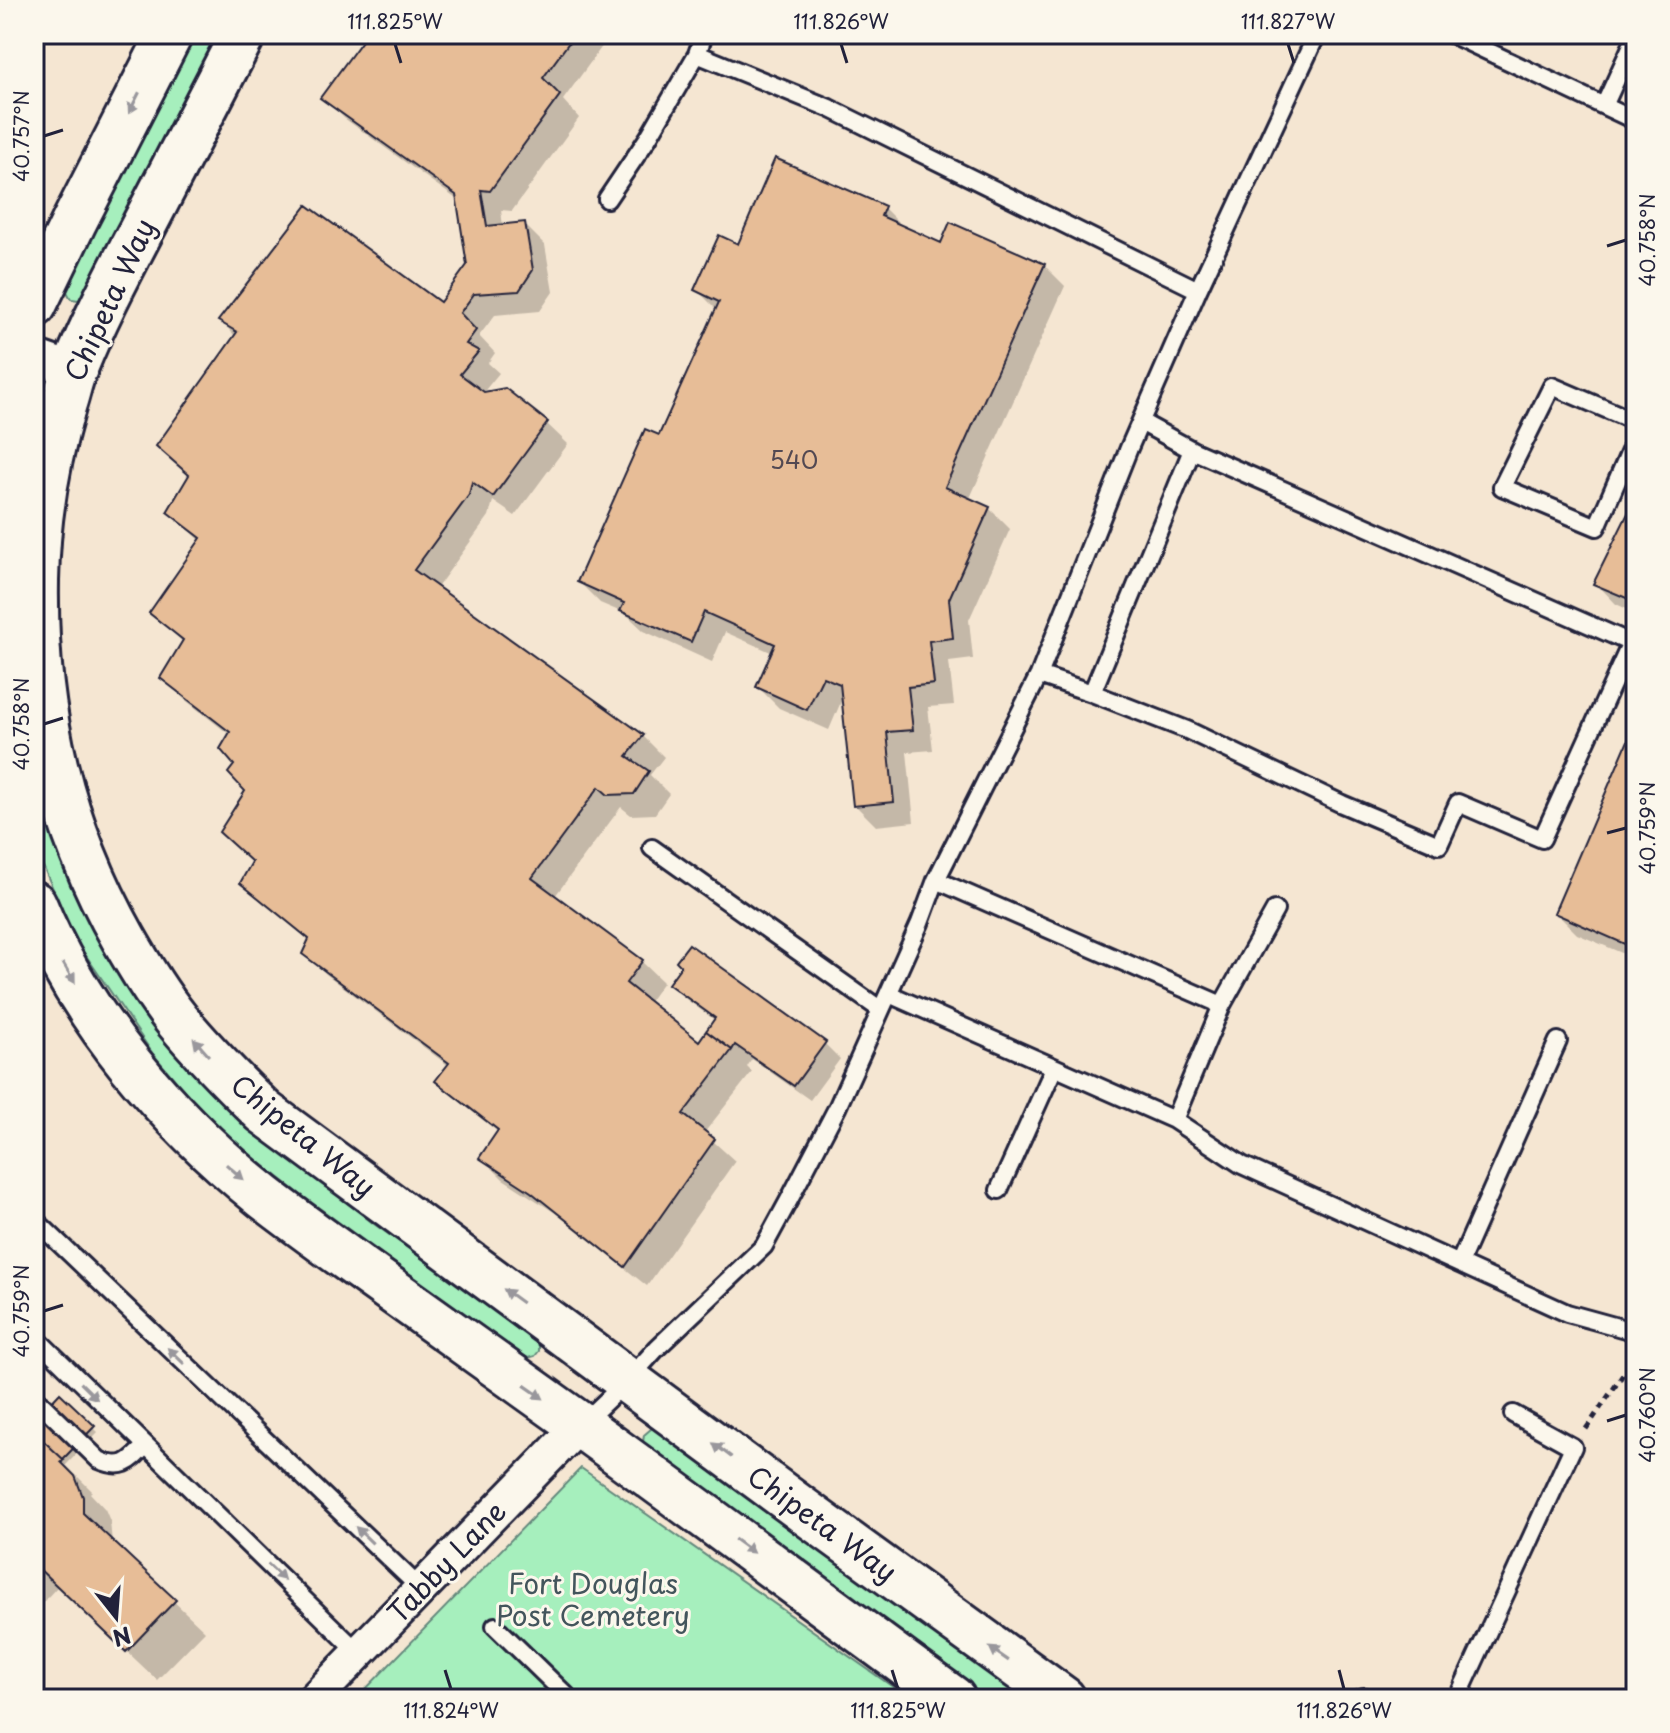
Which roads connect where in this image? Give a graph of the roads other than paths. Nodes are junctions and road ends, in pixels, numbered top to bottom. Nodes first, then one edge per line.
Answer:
1 (170, 34) edge
2 (243, 34) edge
3 (704, 34) edge
4 (1317, 34) edge
5 (1451, 34) edge
6 (1636, 36) edge
7 (697, 54) junction
8 (1604, 106) junction
9 (1636, 121) edge
10 (607, 199) dead end
11 (1198, 290) junction
12 (34, 305) edge
13 (54, 363) edge
14 (1141, 422) junction
15 (1636, 422) edge
16 (1636, 437) edge
17 (1192, 450) junction
18 (1039, 675) junction
19 (1092, 693) junction
20 (652, 848) dead end
21 (936, 880) junction
22 (34, 904) edge
23 (1275, 910) dead end
24 (889, 994) junction
25 (1222, 1005) junction
26 (881, 1010) junction
27 (1558, 1041) dead end
28 (1054, 1068) junction
29 (1174, 1120) junction
30 (999, 1190) dead end
31 (34, 1219) edge
32 (1459, 1264) junction
33 (1636, 1332) edge
34 (34, 1336) edge
35 (628, 1380) junction
36 (34, 1397) edge
37 (1513, 1414) dead end
38 (580, 1425) junction
39 (145, 1446) junction
40 (421, 1589) junction
41 (495, 1626) dead end
42 (359, 1653) junction
43 (314, 1699) edge
44 (570, 1699) edge
45 (953, 1699) edge
46 (1063, 1699) edge
47 (1358, 1699) edge
48 (1369, 1699) edge
49 (1457, 1699) edge

1 -> 12 street
2 - 13 street, Chipeta Way
3 - 7 lane
4 - 11 lane
5 - 8 lane
6 - 8 lane
7 - 10 lane
7 - 11 lane
8 - 9 lane
11 - 14 lane
35 -> 13 street, Chipeta Way
14 - 17 lane
14 - 18 lane
15 - 16 lane
17 - 19 lane
17 - 19 lane
18 - 19 lane
18 - 21 lane
20 - 26 lane
21 - 24 lane
21 - 25 lane
22 -> 38 street
23 - 25 lane
24 - 26 lane
24 - 28 lane
25 - 29 lane
26 - 35 lane
27 - 32 lane
28 - 29 lane
28 - 30 lane
29 - 32 lane
40 -> 31 lane
32 - 33 lane
34 -> 39 lane
35 - 38 lane
46 -> 35 street, Chipeta Way
36 - 39 lane
37 - 49 lane
38 - 40 street, Tabby Lane
38 -> 45 street
39 -> 42 lane
40 - 42 street, Tabby Lane
41 - 44 lane
42 - 43 street, Tabby Lane
47 - 48 lane

